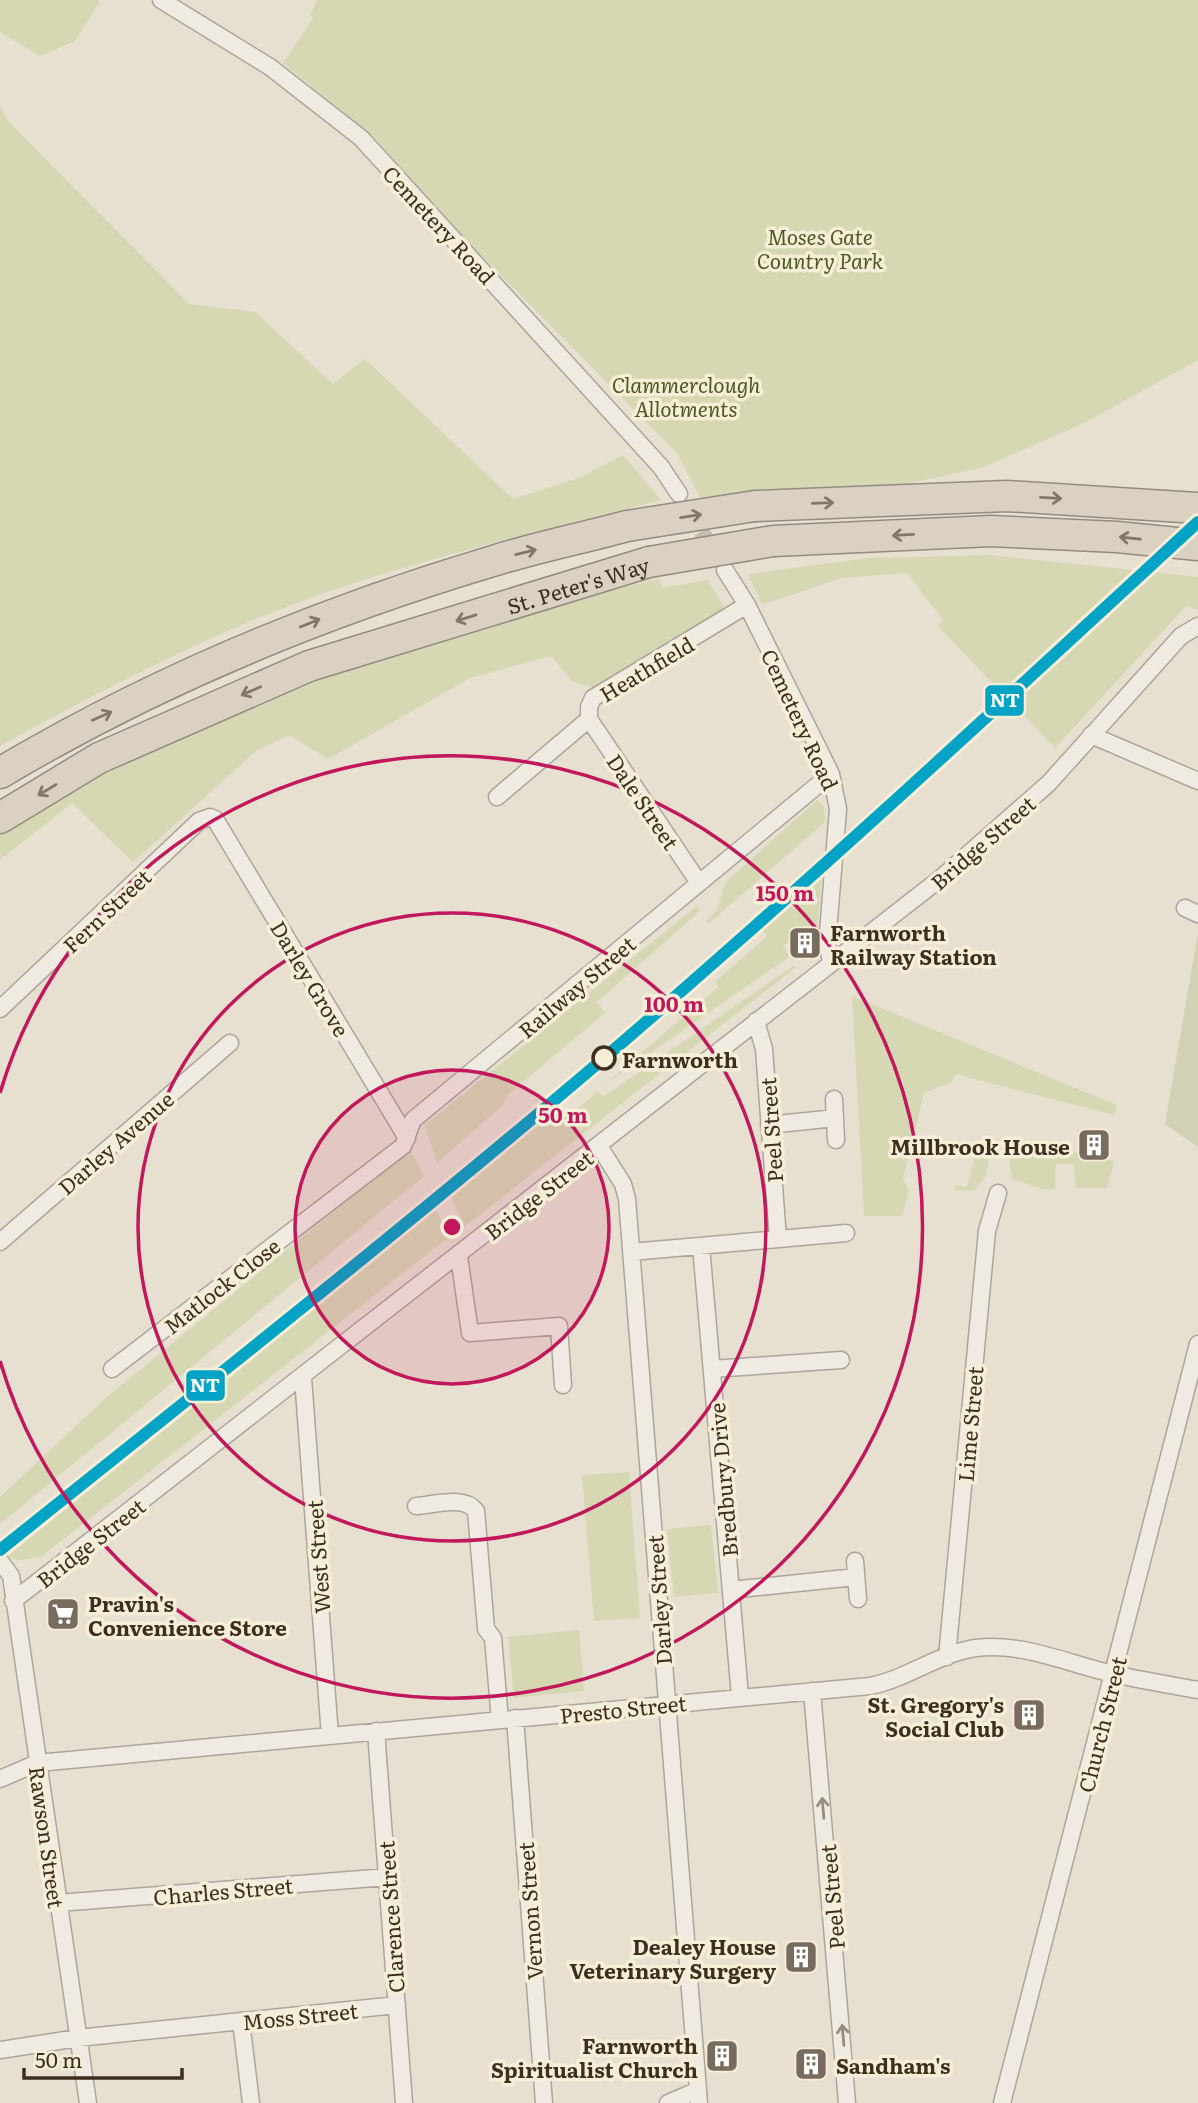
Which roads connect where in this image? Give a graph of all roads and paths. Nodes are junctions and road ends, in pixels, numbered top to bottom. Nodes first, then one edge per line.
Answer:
1 (161, 0) edge
2 (679, 494) tunnel mouth
3 (1198, 508) edge
4 (1198, 545) edge
5 (725, 570) tunnel mouth
6 (747, 605) junction
7 (1198, 626) edge
8 (589, 719) junction
9 (1091, 735) junction
10 (0, 773) edge
11 (831, 774) junction
12 (1198, 781) edge
13 (497, 797) dead end
14 (0, 818) edge
15 (215, 819) joint
16 (699, 883) junction
17 (831, 961) junction
18 (0, 1009) edge
19 (756, 1021) junction
20 (230, 1043) dead end
21 (834, 1099) dead end
22 (835, 1118) junction
23 (769, 1125) junction
24 (407, 1138) junction
25 (836, 1140) dead end
26 (599, 1146) junction
27 (998, 1193) dead end
28 (329, 1201) joint
29 (846, 1233) dead end
30 (778, 1239) junction
31 (0, 1242) edge
32 (701, 1246) junction
33 (631, 1252) junction
34 (459, 1256) junction
35 (1198, 1344) edge
36 (840, 1359) dead end
37 (112, 1369) dead end
38 (712, 1369) junction
39 (303, 1378) junction
40 (564, 1385) dead end
41 (416, 1506) dead end
42 (4, 1566) edge
43 (731, 1590) junction
44 (858, 1598) dead end
45 (13, 1601) junction
46 (947, 1657) junction
47 (1113, 1674) junction
48 (1198, 1690) edge
49 (812, 1691) junction
50 (740, 1696) junction
51 (666, 1704) junction
52 (507, 1719) junction
53 (376, 1731) junction
54 (330, 1735) junction
55 (37, 1763) junction
56 (0, 1779) edge
57 (387, 1877) junction
58 (58, 1903) junction
59 (397, 2004) junction
60 (242, 2021) junction
61 (78, 2038) junction
62 (0, 2050) edge
63 (698, 2097) edge
64 (88, 2103) edge
65 (251, 2103) edge
66 (404, 2103) edge
67 (544, 2103) edge
68 (668, 2103) edge
69 (847, 2103) edge
70 (1002, 2103) edge

1 - 2 street, Cemetery Road
10 -> 3 highway, St. Peter's Way, bridge
4 -> 14 highway, St. Peter's Way, bridge
5 - 6 street, Cemetery Road
6 - 8 street, Heathfield
6 - 11 street, Cemetery Road
7 - 9 street, Bridge Street
8 - 13 street, Heathfield
8 - 16 street, Dale Street
9 - 12 street
9 - 17 street, Bridge Street
11 - 16 street, Railway Street
11 - 17 street, Cemetery Road
15 - 18 street, Fern Street
15 - 24 street, Darley Grove
16 - 24 street, Railway Street
17 - 19 street, Bridge Street
19 - 23 street, Peel Street
19 - 26 street, Bridge Street
20 - 31 street, Darley Avenue
21 - 22 street
22 - 23 street
22 - 25 street
23 - 30 street, Peel Street
24 - 28 street, Railway Street
26 - 33 street, Darley Street
26 - 34 street, Bridge Street
27 - 46 street, Lime Street
28 - 37 street, Matlock Close
29 - 30 street
30 - 32 street
32 - 33 street
32 - 38 street, Bredbury Drive
33 - 51 street, Darley Street
34 - 39 street, Bridge Street
34 - 40 street
35 - 47 street, Church Street
36 - 38 street
38 - 43 street, Bredbury Drive
39 - 45 street, Bridge Street
39 - 54 street, West Street
41 - 52 street, Vernon Street
42 - 45 street, Rawson Street
43 - 44 street
43 - 50 street, Bredbury Drive
45 - 55 street, Rawson Street
46 - 47 street, Presto Street
46 - 49 street, Presto Street
47 - 48 street, Presto Street
47 - 70 street, Church Street
49 - 50 street, Presto Street
69 -> 49 street, Peel Street
50 - 51 street, Presto Street
51 - 52 street, Presto Street
51 - 63 street, Darley Street
52 - 53 street, Presto Street
52 - 67 street, Vernon Street
53 - 54 street, Presto Street
53 - 57 street, Clarence Street
54 - 55 street, Presto Street
55 - 56 street, Presto Street
55 - 58 street, Rawson Street
57 - 58 street, Charles Street
57 - 59 street, Clarence Street
58 - 61 street, Rawson Street
59 - 60 street, Moss Street
59 - 66 street, Clarence Street
60 - 61 street, Moss Street
60 - 65 street
61 - 62 street, Moss Street
61 - 64 street, Rawson Street
63 - 68 street

